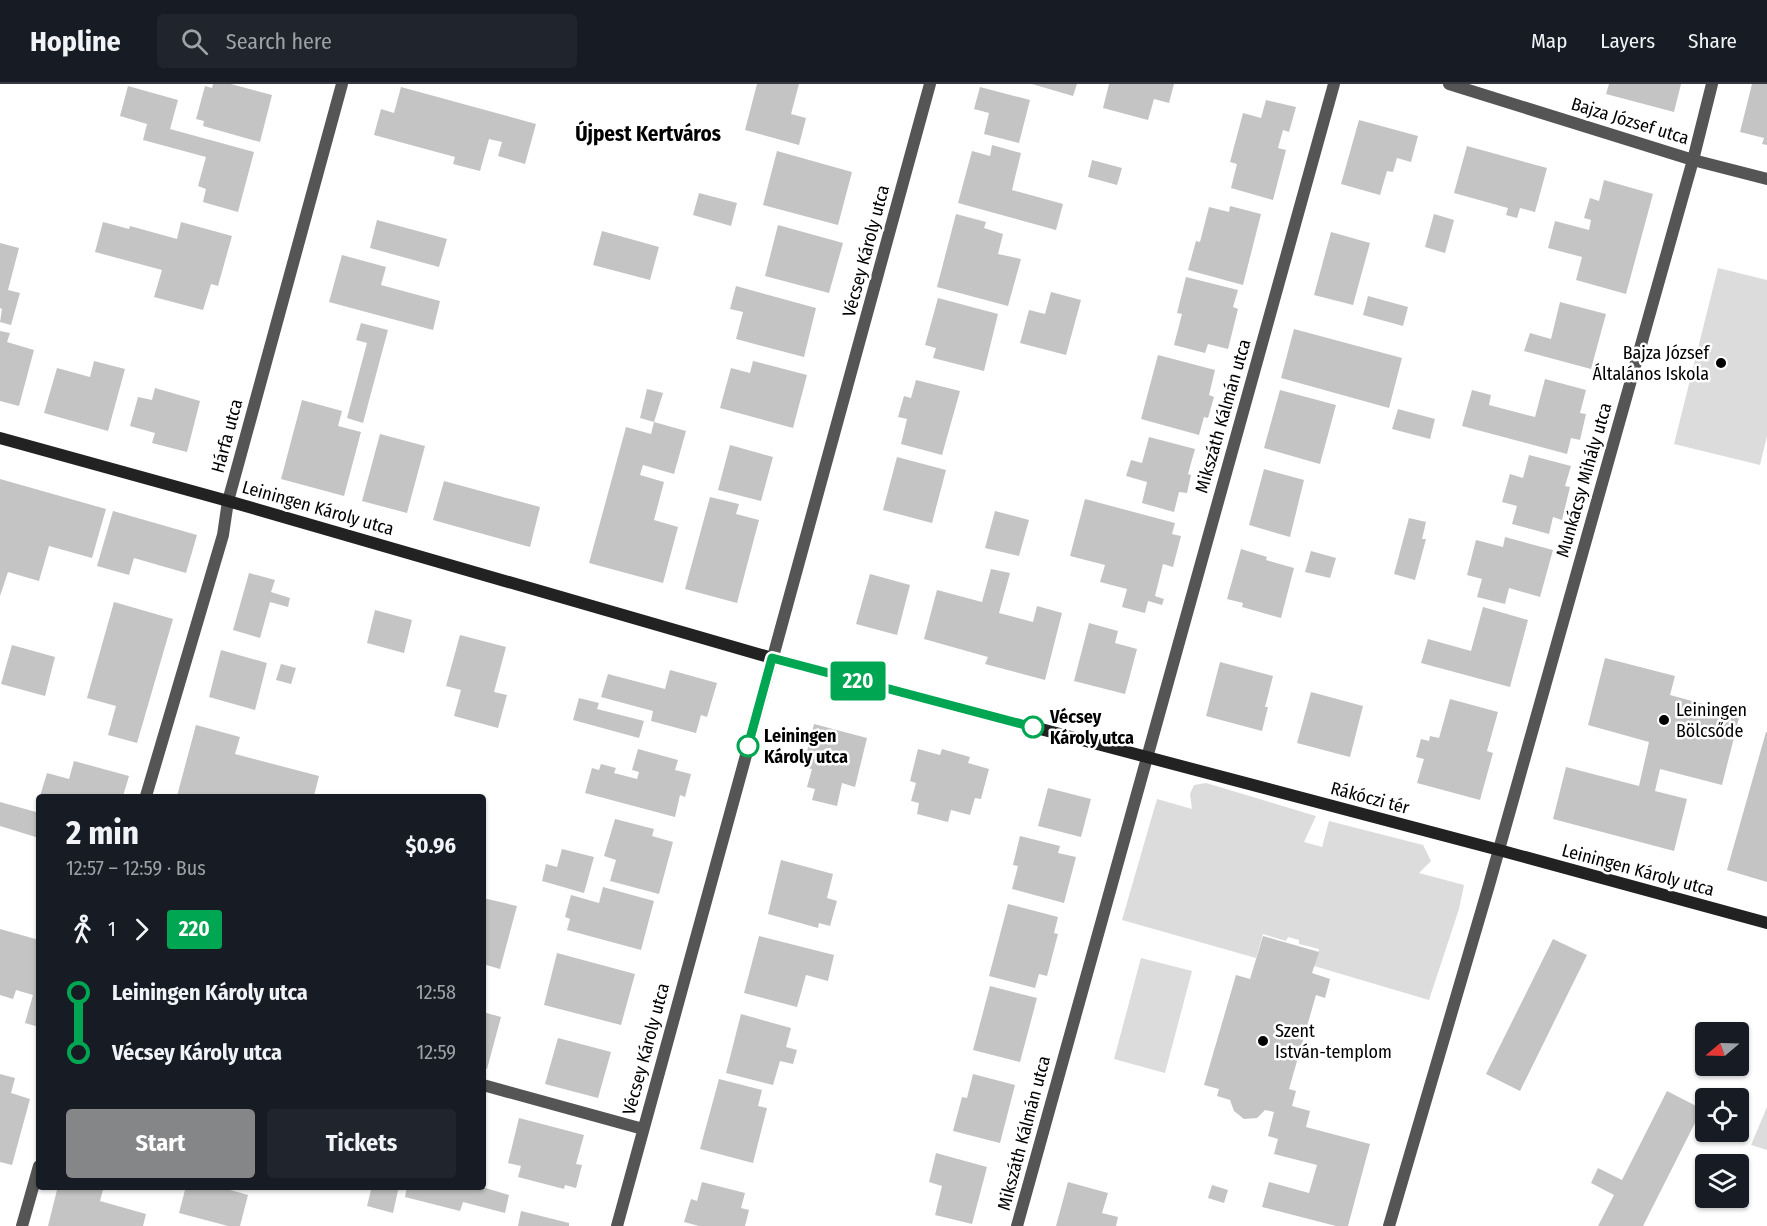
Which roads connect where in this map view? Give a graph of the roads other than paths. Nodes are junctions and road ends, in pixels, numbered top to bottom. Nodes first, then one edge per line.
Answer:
1 (342, 84) edge
2 (930, 84) edge
3 (1334, 84) edge
4 (1449, 84) edge
5 (1712, 84) edge
6 (1693, 160) junction
7 (1767, 179) edge
8 (0, 438) edge
9 (228, 501) junction
10 (772, 658) junction
11 (1147, 757) junction
12 (147, 794) edge
13 (1499, 850) junction
14 (1767, 924) edge
15 (486, 1086) edge
16 (643, 1129) junction
17 (36, 1177) edge
18 (22, 1226) edge
19 (617, 1226) edge
20 (1017, 1226) edge
21 (1389, 1226) edge

1 - 9 street, Hárfa utca
2 - 10 street, Vécsey Károly utca
3 - 11 street, Mikszáth Kálmán utca
4 - 6 street, Bajza József utca
5 - 6 street, Munkácsy Mihály utca
6 - 7 street, Bajza József utca
6 - 13 street, Munkácsy Mihály utca
8 - 9 street, Leiningen Károly utca
9 - 10 street, Leiningen Károly utca
9 - 12 street, Hárfa utca
10 - 11 street, Leiningen Károly utca
10 - 16 street, Vécsey Károly utca
11 - 13 street, Rákóczi tér
11 - 20 street, Mikszáth Kálmán utca
13 - 14 street, Leiningen Károly utca
13 - 21 street
15 - 16 street
16 - 19 street, Vécsey Károly utca
17 - 18 street

